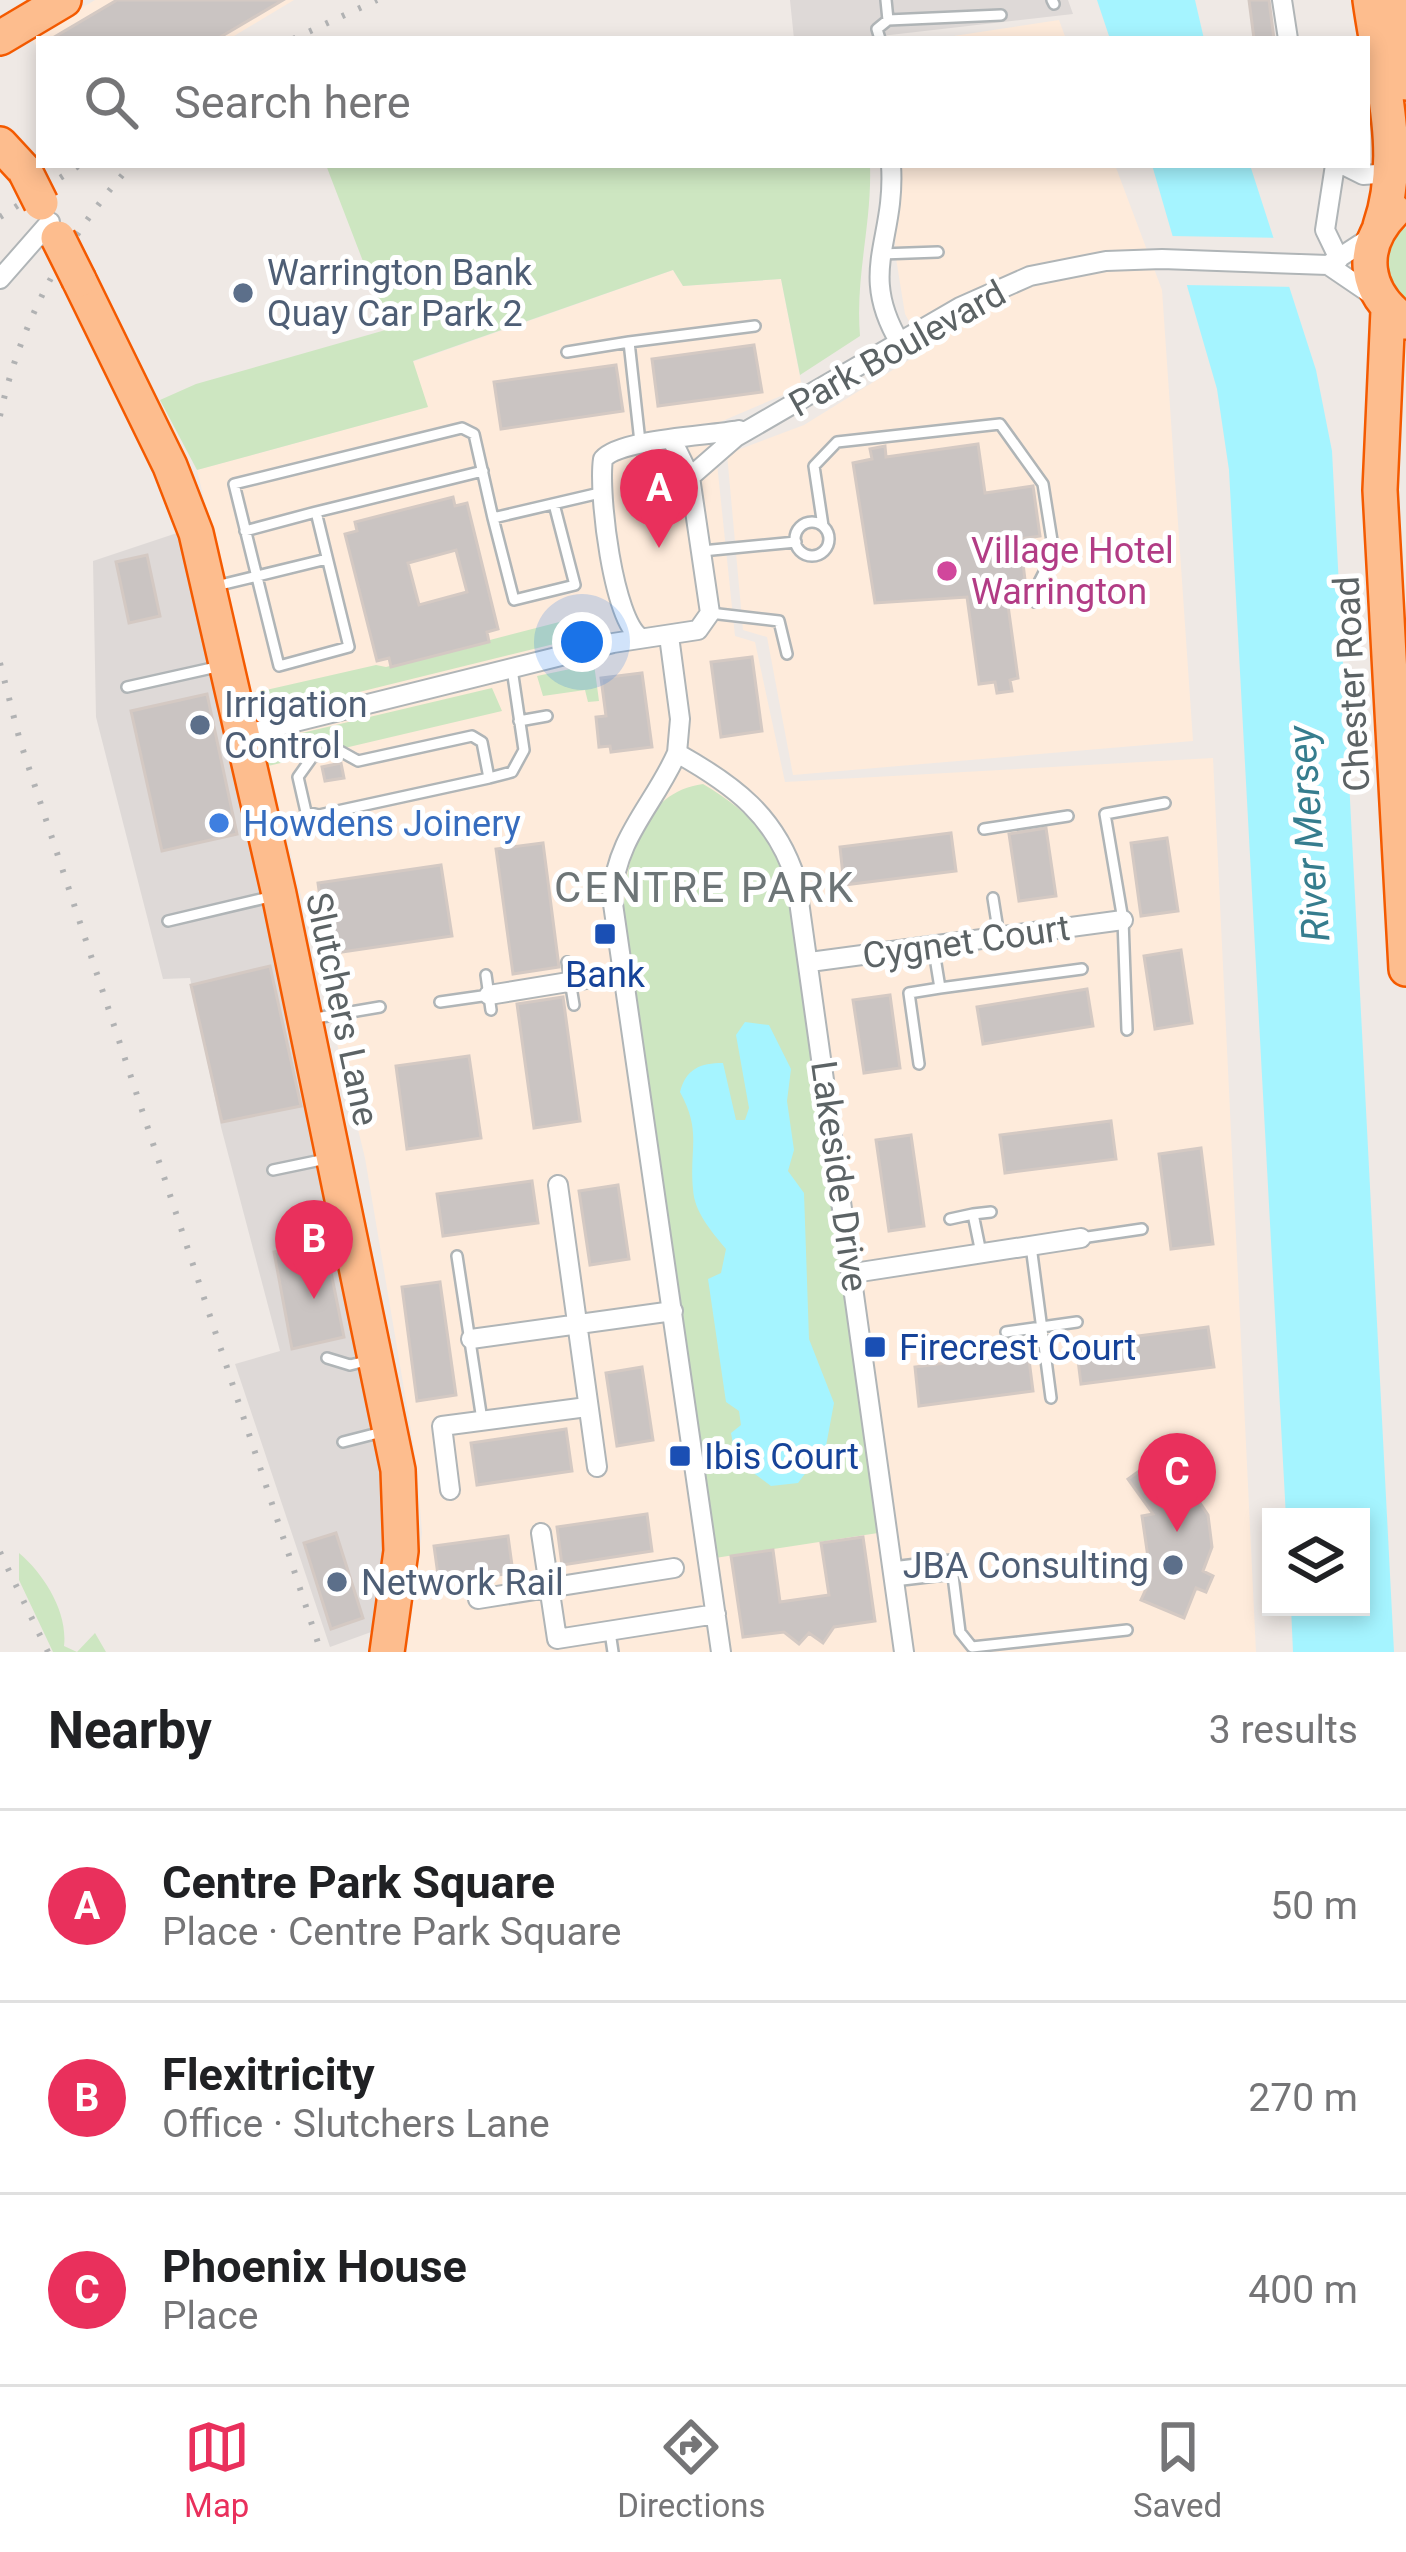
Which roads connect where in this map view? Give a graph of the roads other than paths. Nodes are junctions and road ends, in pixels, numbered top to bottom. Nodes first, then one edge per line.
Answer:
1 (64, 0) edge
2 (886, 0) edge
3 (1282, 0) edge
4 (1370, 0) edge
5 (1001, 15) dead end
6 (888, 20) junction
7 (1399, 25) edge
8 (879, 36) edge
9 (1288, 36) edge
10 (0, 38) edge
11 (1406, 83) edge
12 (0, 144) edge
13 (890, 168) edge
14 (1338, 168) edge
15 (1346, 168) edge
16 (1399, 189) edge
17 (50, 221) junction
18 (1377, 230) junction
19 (938, 252) dead end
20 (881, 254) junction
21 (1325, 263) junction
22 (0, 279) edge
23 (1391, 311) edge
24 (755, 326) dead end
25 (629, 342) junction
26 (900, 344) junction
27 (567, 352) dead end
28 (1397, 384) edge
29 (755, 427) junction
30 (640, 442) junction
31 (673, 442) junction
32 (483, 471) junction
33 (691, 477) junction
34 (604, 492) junction
35 (554, 504) junction
36 (316, 512) junction
37 (494, 518) junction
38 (823, 526) junction
39 (245, 531) junction
40 (796, 542) junction
41 (702, 551) junction
42 (327, 559) junction
43 (256, 577) junction
44 (1396, 584) edge
45 (209, 587) junction
46 (1035, 602) dead end
47 (620, 608) junction
48 (710, 613) junction
49 (668, 636) junction
50 (641, 638) junction
51 (569, 654) junction
52 (787, 655) dead end
53 (226, 664) junction
54 (512, 669) junction
55 (127, 687) dead end
56 (547, 716) dead end
57 (519, 721) junction
58 (243, 735) junction
59 (676, 753) junction
60 (489, 778) junction
61 (1165, 802) dead end
62 (1068, 816) dead end
63 (984, 829) dead end
64 (279, 894) junction
65 (993, 898) dead end
66 (1404, 904) edge
67 (1124, 920) junction
68 (168, 921) dead end
69 (999, 936) junction
70 (933, 945) junction
71 (809, 962) junction
72 (1082, 969) dead end
73 (1406, 969) edge
74 (568, 971) junction
75 (623, 973) junction
76 (940, 988) junction
77 (488, 993) joint
78 (440, 1002) dead end
79 (574, 1005) dead end
80 (380, 1007) dead end
81 (304, 1020) junction
82 (1127, 1030) dead end
83 (920, 1064) dead end
84 (334, 1157) junction
85 (273, 1170) dead end
86 (558, 1185) dead end
87 (991, 1212) dead end
88 (973, 1214) junction
89 (950, 1220) dead end
90 (1142, 1229) dead end
91 (1082, 1238) joint
92 (1030, 1246) junction
93 (981, 1253) junction
94 (457, 1256) dead end
95 (854, 1273) junction
96 (673, 1311) junction
97 (1077, 1322) dead end
98 (575, 1324) junction
99 (1041, 1327) junction
100 (1006, 1332) dead end
101 (471, 1339) junction
102 (327, 1358) dead end
103 (375, 1359) junction
104 (1051, 1398) dead end
105 (587, 1407) junction
106 (482, 1420) junction
107 (391, 1430) junction
108 (344, 1442) dead end
109 (597, 1467) dead end
110 (450, 1490) dead end
111 (541, 1533) dead end
112 (674, 1568) dead end
113 (893, 1574) junction
114 (953, 1574) junction
115 (550, 1589) junction
116 (478, 1599) dead end
117 (716, 1614) junction
118 (610, 1626) junction
119 (1127, 1630) dead end
120 (557, 1639) junction
121 (387, 1652) edge
122 (540, 1652) edge
123 (614, 1652) edge
124 (721, 1652) edge
125 (904, 1652) edge

1 - 10 highway
2 - 6 lane
3 - 9 street
4 - 16 highway
5 - 6 lane
6 - 8 lane
7 - 11 highway
12 - 17 highway, Slutchers Lane, bridge
13 - 20 street
14 - 21 street
15 - 16 street
16 - 18 highway
17 - 22 street
17 - 45 highway, Slutchers Lane, bridge
18 - 21 street
18 - 23 highway, Chester Road
19 - 20 lane
20 - 26 street
21 - 23 street
21 - 26 street, Park Boulevard
23 - 28 highway, Chester Road
24 - 25 lane
25 - 27 lane
25 - 30 lane
26 - 29 street, Park Boulevard
28 - 44 highway, Chester Road
29 - 31 street, Park Boulevard
29 - 33 street, Park Boulevard
30 - 31 street, Park Boulevard
30 - 34 street
31 - 33 street
32 - 36 lane
32 - 37 lane
32 - 39 lane
33 - 41 street
34 - 35 lane
34 - 47 street
35 - 37 lane
35 - 37 lane
36 - 39 lane
36 - 42 lane
38 - 40 lane
38 - 40 lane
38 - 46 lane
39 - 43 lane
40 - 41 lane
41 - 48 street
42 - 43 lane
42 - 43 lane
43 - 45 lane
44 - 66 highway, Chester Road
45 - 53 highway, Slutchers Lane
47 - 50 street
47 - 51 street
48 - 49 street
48 - 52 lane
49 - 50 street
49 - 59 street
50 - 51 street
51 - 54 street
53 - 55 lane
53 - 58 highway, Slutchers Lane
54 - 57 lane
54 - 58 street
56 - 57 lane
57 - 60 lane
58 - 64 highway, Slutchers Lane
59 - 71 street, Lakeside Drive
59 - 75 street
60 - 60 lane
61 - 67 lane
62 - 63 lane
64 - 68 lane
64 - 81 highway, Slutchers Lane
65 - 69 lane
66 - 73 highway, Chester Road
67 - 69 street, Cygnet Court
67 - 82 lane
69 - 70 street, Cygnet Court
70 - 71 street, Cygnet Court
70 - 76 lane
71 - 95 street, Lakeside Drive
72 - 76 lane
74 - 75 street
74 - 77 street
74 - 79 lane
75 - 96 street
76 - 83 lane
77 - 78 lane
80 - 81 lane
81 - 84 highway, Slutchers Lane
84 - 85 lane
84 - 103 highway, Slutchers Lane
86 - 98 street
87 - 88 lane
88 - 89 lane
88 - 93 lane
90 - 91 lane
91 - 92 street
92 - 93 street
92 - 99 lane
93 - 95 street
94 - 101 lane
95 - 113 street, Lakeside Drive
96 - 98 street
96 - 117 street
97 - 99 lane
98 - 101 street
98 - 105 street
99 - 100 lane
99 - 104 lane
101 - 106 lane
102 - 103 lane
103 - 107 highway, Slutchers Lane
105 - 106 street
105 - 109 street
106 - 110 street
107 - 108 lane
107 - 121 highway, Slutchers Lane
111 - 115 street
112 - 115 street
113 - 114 lane
113 - 114 lane
113 - 125 street, Lakeside Drive
114 - 119 lane
115 - 116 street
115 - 120 street
117 - 118 street
117 - 124 street
118 - 120 street
118 - 123 lane
120 - 122 street

